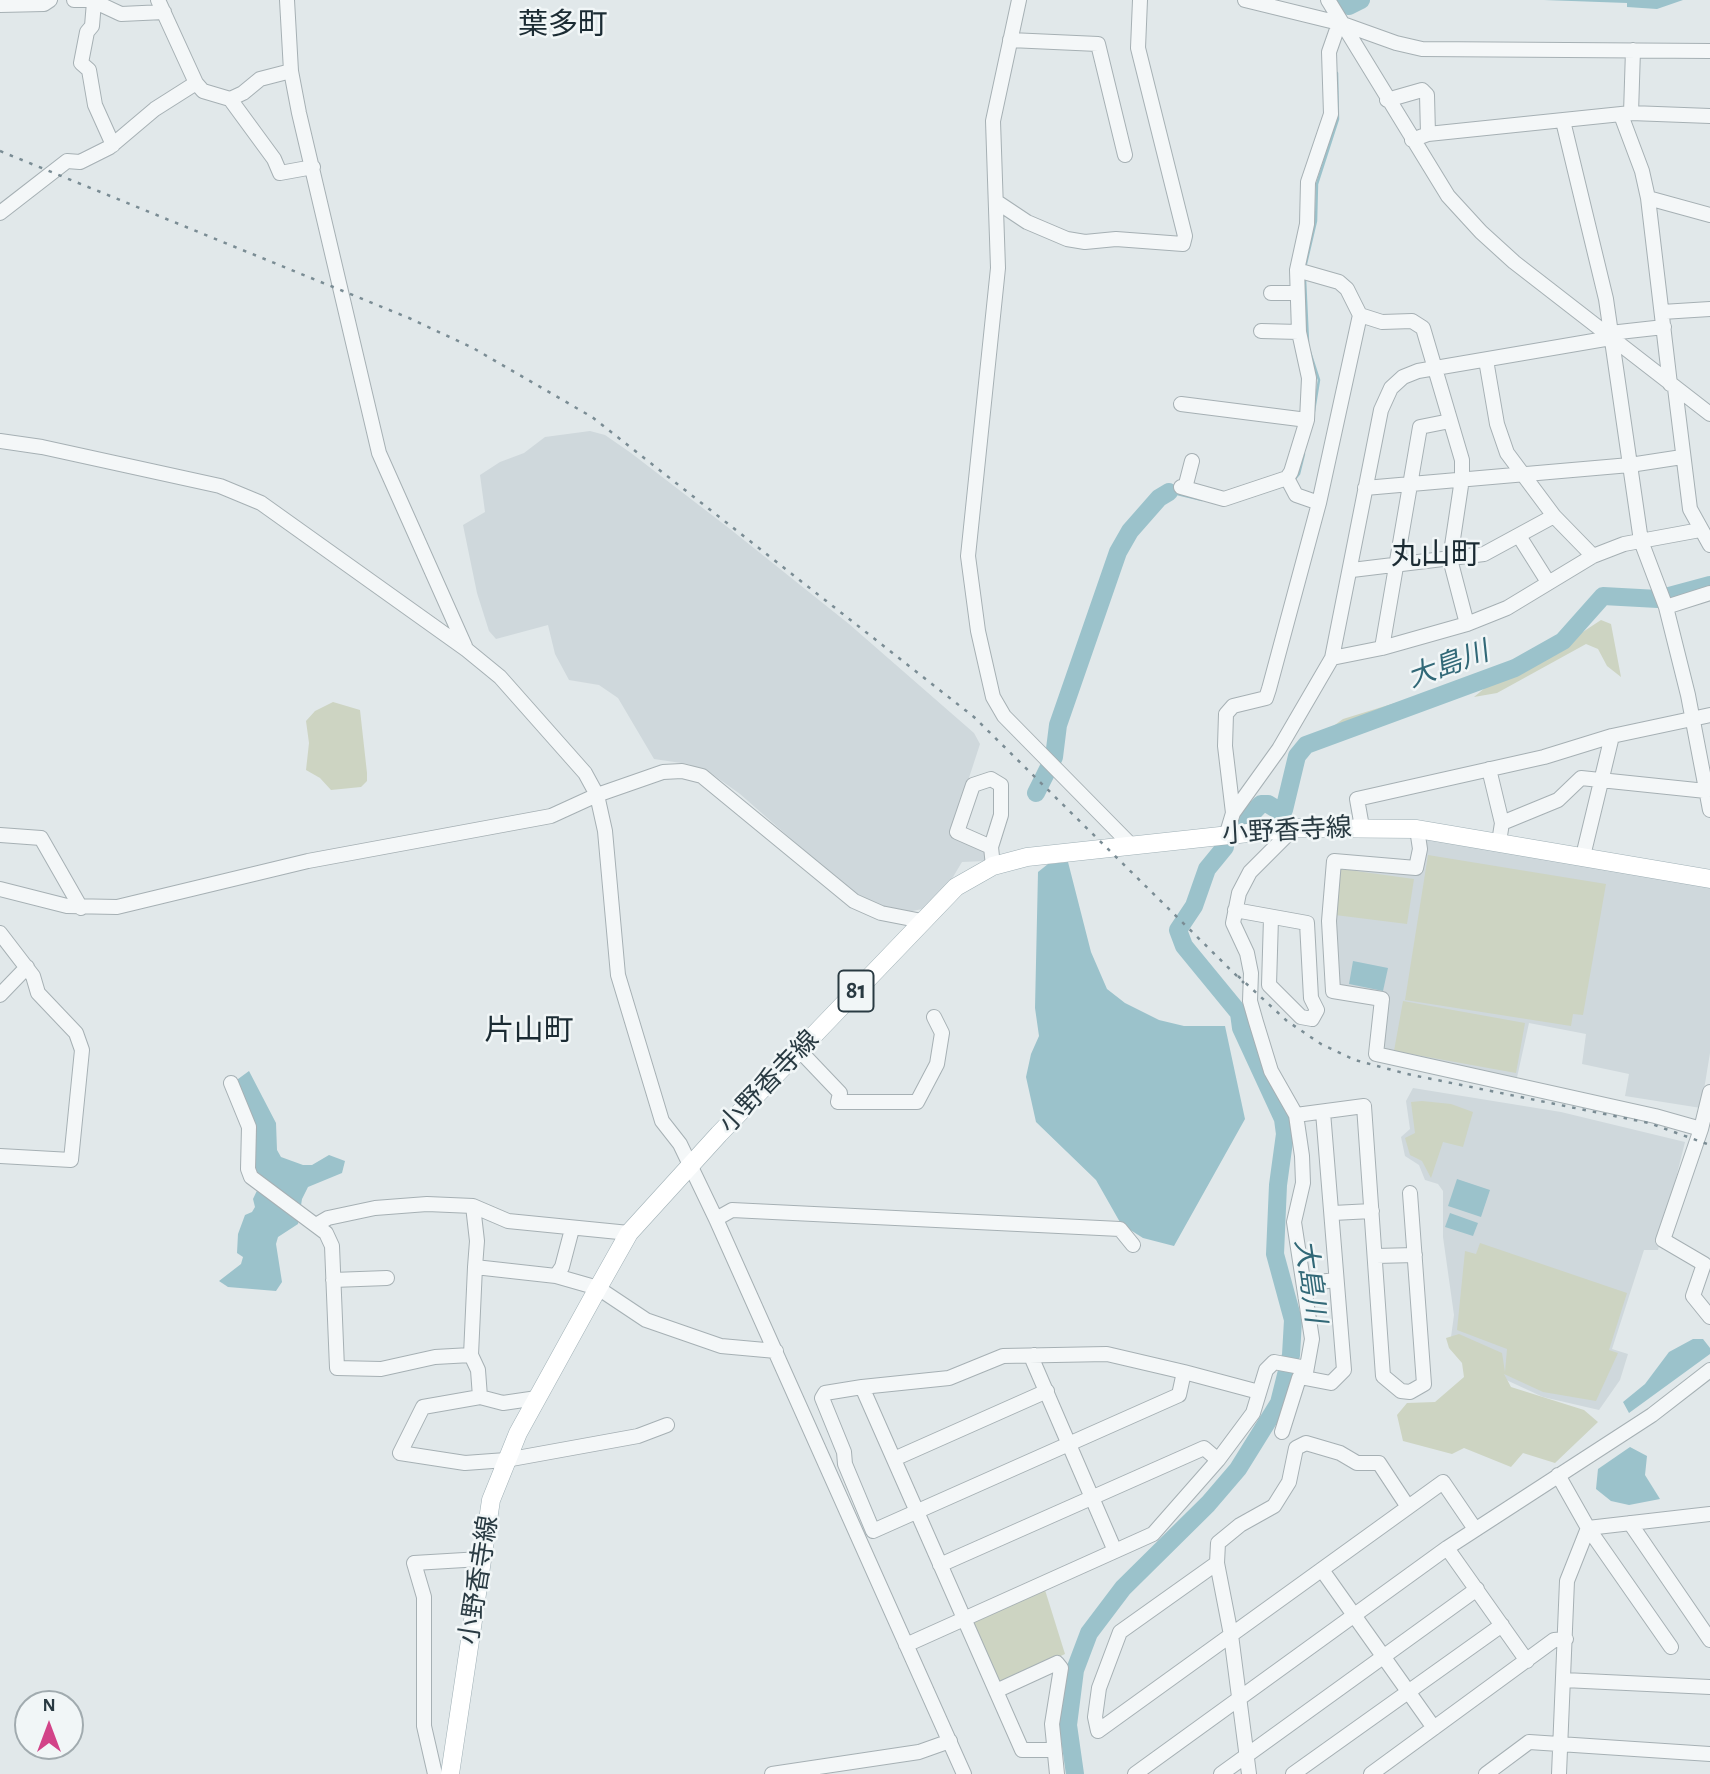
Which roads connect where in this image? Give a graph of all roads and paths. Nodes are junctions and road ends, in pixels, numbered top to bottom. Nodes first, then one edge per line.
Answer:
1 (50, 0) edge
2 (74, 0) edge
3 (287, 0) edge
4 (1019, 0) edge
5 (1140, 0) edge
6 (1245, 0) edge
7 (1329, 0) edge
8 (92, 1) edge
9 (9, 3) edge
10 (161, 6) edge
11 (1343, 24) junction
12 (1010, 40) junction
13 (1633, 50) junction
14 (1710, 51) edge
15 (291, 71) junction
16 (197, 83) junction
17 (230, 99) junction
18 (1387, 100) junction
19 (1626, 114) junction
20 (1710, 116) edge
21 (1563, 121) junction
22 (1428, 134) junction
23 (1412, 140) junction
24 (113, 145) junction
25 (1125, 155) dead end
26 (313, 167) junction
27 (1648, 198) junction
28 (997, 202) junction
29 (0, 213) edge
30 (1710, 215) edge
31 (1302, 270) junction
32 (1271, 293) dead end
33 (1296, 293) junction
34 (1710, 309) edge
35 (1662, 312) junction
36 (1360, 315) junction
37 (1664, 327) junction
38 (1261, 331) dead end
39 (1299, 332) junction
40 (1610, 335) junction
41 (1486, 360) junction
42 (1434, 368) junction
43 (1672, 386) junction
44 (1181, 404) dead end
45 (1710, 415) edge
46 (1307, 420) junction
47 (1450, 421) junction
48 (0, 441) edge
49 (1682, 457) junction
50 (1192, 461) dead end
51 (1630, 465) junction
52 (1523, 472) junction
53 (1462, 479) junction
54 (1289, 481) junction
55 (1408, 484) junction
56 (1365, 488) junction
57 (1320, 503) junction
58 (1554, 516) junction
59 (1700, 530) junction
60 (1520, 536) junction
61 (1642, 541) junction
62 (1710, 545) edge
63 (1593, 556) junction
64 (1450, 559) junction
65 (1395, 566) junction
66 (1352, 570) junction
67 (1548, 582) junction
68 (1710, 593) edge
69 (1666, 607) junction
70 (1466, 624) junction
71 (1382, 648) junction
72 (467, 650) junction
73 (1332, 658) junction
74 (1710, 715) edge
75 (1692, 719) junction
76 (1612, 736) junction
77 (1489, 769) junction
78 (1602, 781) junction
79 (1706, 791) junction
80 (597, 795) junction
81 (1710, 810) edge
82 (1233, 813) junction
83 (1502, 823) junction
84 (1362, 827) junction
85 (1294, 828) junction
86 (1418, 829) junction
87 (1227, 833) junction
88 (0, 835) edge
89 (1499, 842) junction
90 (1131, 845) junction
91 (992, 847) junction
92 (1583, 856) junction
93 (993, 866) junction
94 (1710, 879) edge
95 (0, 889) edge
96 (82, 908) junction
97 (1235, 911) junction
98 (1271, 918) junction
99 (922, 921) junction
100 (0, 933) edge
101 (27, 967) junction
102 (0, 995) edge
103 (934, 1017) dead end
104 (800, 1051) junction
105 (230, 1083) dead end
106 (1710, 1092) edge
107 (1708, 1111) edge
108 (1322, 1112) junction
109 (1296, 1115) junction
110 (1701, 1129) junction
111 (0, 1156) edge
112 (691, 1165) junction
113 (1410, 1193) dead end
114 (473, 1206) junction
115 (1372, 1211) junction
116 (1333, 1213) junction
117 (716, 1219) junction
118 (311, 1223) junction
119 (572, 1229) junction
120 (629, 1233) junction
121 (1133, 1245) dead end
122 (1415, 1255) junction
123 (1376, 1256) junction
124 (475, 1267) junction
125 (556, 1276) junction
126 (387, 1278) dead end
127 (333, 1280) junction
128 (1335, 1280) junction
129 (1304, 1284) junction
130 (598, 1288) junction
131 (1710, 1317) edge
132 (776, 1351) junction
133 (471, 1355) junction
134 (1034, 1355) junction
135 (1710, 1370) edge
136 (1184, 1372) junction
137 (1305, 1373) junction
138 (862, 1387) junction
139 (1047, 1391) junction
140 (1259, 1392) junction
141 (480, 1396) junction
142 (537, 1398) junction
143 (667, 1425) dead end
144 (1282, 1432) dead end
145 (1070, 1443) junction
146 (894, 1459) junction
147 (506, 1460) junction
148 (1218, 1460) junction
149 (1558, 1475) junction
150 (1093, 1497) junction
151 (1408, 1507) junction
152 (917, 1512) junction
153 (1710, 1514) edge
154 (1630, 1523) junction
155 (1588, 1528) junction
156 (1475, 1530) junction
157 (1447, 1548) junction
158 (1115, 1550) junction
159 (481, 1559) junction
160 (1217, 1563) junction
161 (940, 1565) junction
162 (1322, 1570) junction
163 (1477, 1590) junction
164 (1354, 1615) junction
165 (964, 1619) junction
166 (1502, 1625) junction
167 (1231, 1635) junction
168 (1566, 1639) junction
169 (1710, 1640) edge
170 (906, 1646) junction
171 (1671, 1647) dead end
172 (1383, 1657) junction
173 (1527, 1661) junction
174 (1564, 1680) junction
175 (1710, 1687) edge
176 (996, 1691) junction
177 (1409, 1692) junction
178 (1238, 1699) junction
179 (1434, 1728) junction
180 (950, 1741) junction
181 (1561, 1745) junction
182 (1054, 1750) junction
183 (1710, 1754) edge
184 (1247, 1755) junction
185 (1492, 1772) edge
186 (435, 1774) edge
187 (450, 1774) edge
188 (772, 1774) edge
189 (964, 1774) edge
190 (1057, 1774) edge
191 (1135, 1774) edge
192 (1221, 1774) edge
193 (1250, 1774) edge
194 (1293, 1774) edge
195 (1371, 1774) edge
196 (1559, 1774) edge

1 - 9 street
2 - 8 street
3 - 15 street
4 - 12 street
5 - 28 street
6 - 11 street
7 - 11 street
8 - 10 street
8 - 24 street
10 - 16 street
11 - 13 street
11 - 18 street
11 - 31 street
12 - 25 street
12 - 28 street
13 - 14 street
13 - 19 street
15 - 17 street
15 - 26 street
16 - 17 street
16 - 24 street
17 - 26 street
18 - 22 street
18 - 23 street
19 - 20 street
19 - 21 street
19 - 27 street
21 - 22 street
21 - 40 street
22 - 23 street
23 - 40 street
24 - 29 street
26 - 72 street
27 - 30 street
27 - 35 street
28 - 90 street
31 - 33 street
31 - 36 street
32 - 33 street
33 - 39 street
34 - 35 street
35 - 37 street
36 - 42 street
36 - 57 street
37 - 40 street
37 - 43 street
38 - 39 street
39 - 46 street
40 - 41 street
40 - 43 street
40 - 51 street
41 - 42 street
41 - 52 street
42 - 47 street
42 - 56 street
43 - 45 street
43 - 49 street
44 - 46 street
46 - 54 street
47 - 53 street
47 - 55 street
48 - 72 street
49 - 51 street
49 - 59 street
50 - 54 street
51 - 52 street
51 - 61 street
52 - 53 street
52 - 58 street
53 - 55 street
53 - 64 street
54 - 57 street
55 - 56 street
55 - 65 street
56 - 66 street
57 - 82 street
58 - 60 street
58 - 63 street
59 - 61 street
59 - 62 street
60 - 64 street
60 - 67 street
61 - 63 street
61 - 69 street
63 - 67 street
64 - 65 street
64 - 70 street
65 - 66 street
65 - 71 street
66 - 73 street
67 - 70 street
68 - 69 street
69 - 75 street
70 - 71 street
71 - 73 street
72 - 80 street
73 - 82 street
74 - 75 street
75 - 76 street
75 - 79 street
76 - 77 street
76 - 78 street
77 - 83 street
77 - 84 street
78 - 79 street
78 - 83 street
78 - 92 street
79 - 81 street
80 - 96 street
80 - 99 street
80 - 112 street
82 - 87 street
83 - 89 street
84 - 85 main road, 小野香寺線 / 81
84 - 86 main road, 小野香寺線 / 81
85 - 87 main road, 小野香寺線 / 81
85 - 97 street
86 - 89 main road, 小野香寺線 / 81
86 - 110 street
87 - 90 main road, 小野香寺線 / 81
88 - 96 street
89 - 92 main road, 小野香寺線 / 81
90 - 93 main road, 小野香寺線 / 81
91 - 91 street
91 - 93 street
92 - 94 main road, 小野香寺線 / 81
93 - 99 main road, 小野香寺線 / 81
95 - 96 street
97 - 98 street
97 - 109 street
98 - 98 street
99 - 104 main road, 小野香寺線 / 81
100 - 101 street
101 - 102 street
101 - 111 street
103 - 104 street
104 - 112 main road, 小野香寺線 / 81
105 - 118 street
106 - 107 street
107 - 110 street
108 - 109 street
108 - 115 street
108 - 116 street
109 - 129 street
110 - 131 street
112 - 117 street
112 - 120 main road, 小野香寺線 / 81
113 - 122 street
114 - 118 street
114 - 119 street
114 - 124 street
115 - 116 street
115 - 123 street
116 - 128 street
117 - 121 street
117 - 132 street
118 - 127 street
119 - 120 street
119 - 125 street
120 - 130 main road, 小野香寺線 / 81
122 - 123 street
122 - 123 street
124 - 125 street
124 - 133 street
125 - 130 street
126 - 127 street
127 - 133 street
128 - 129 street
128 - 137 street
129 - 137 street
130 - 132 street
130 - 142 main road, 小野香寺線 / 81
132 - 170 street
133 - 141 street
134 - 136 street
134 - 138 street
134 - 139 street
135 - 149 street
136 - 140 street
136 - 145 street
137 - 140 street
137 - 144 street
138 - 146 street
138 - 152 street
139 - 145 street
139 - 146 street
140 - 148 street
141 - 142 street
141 - 147 street
142 - 147 main road, 小野香寺線 / 81
143 - 147 street
145 - 150 street
145 - 152 street
146 - 152 street
147 - 159 main road, 小野香寺線 / 81
148 - 150 street
148 - 158 street
149 - 155 street
149 - 156 street
150 - 158 street
150 - 161 street
151 - 156 street
151 - 160 street
151 - 162 street
152 - 161 street
153 - 154 street
154 - 155 street
154 - 169 street
155 - 168 street
155 - 171 street
156 - 157 street
157 - 163 street
157 - 164 street
158 - 165 street
159 - 186 street
159 - 187 main road, 小野香寺線 / 81
160 - 167 street
160 - 167 street
161 - 165 street
162 - 164 street
162 - 167 street
163 - 166 street
163 - 172 street
164 - 172 street
164 - 178 street
165 - 170 street
165 - 176 street
166 - 173 street
166 - 177 street
167 - 178 street
168 - 173 street
168 - 174 street
170 - 180 street
172 - 177 street
172 - 184 street
173 - 179 street
174 - 175 street
174 - 181 street
176 - 182 street
176 - 182 street
177 - 179 street
177 - 194 street
178 - 184 street
178 - 191 street
179 - 195 street
180 - 188 street
180 - 189 street
181 - 183 street
181 - 185 street
181 - 196 street
182 - 190 street
184 - 192 street
184 - 193 street

